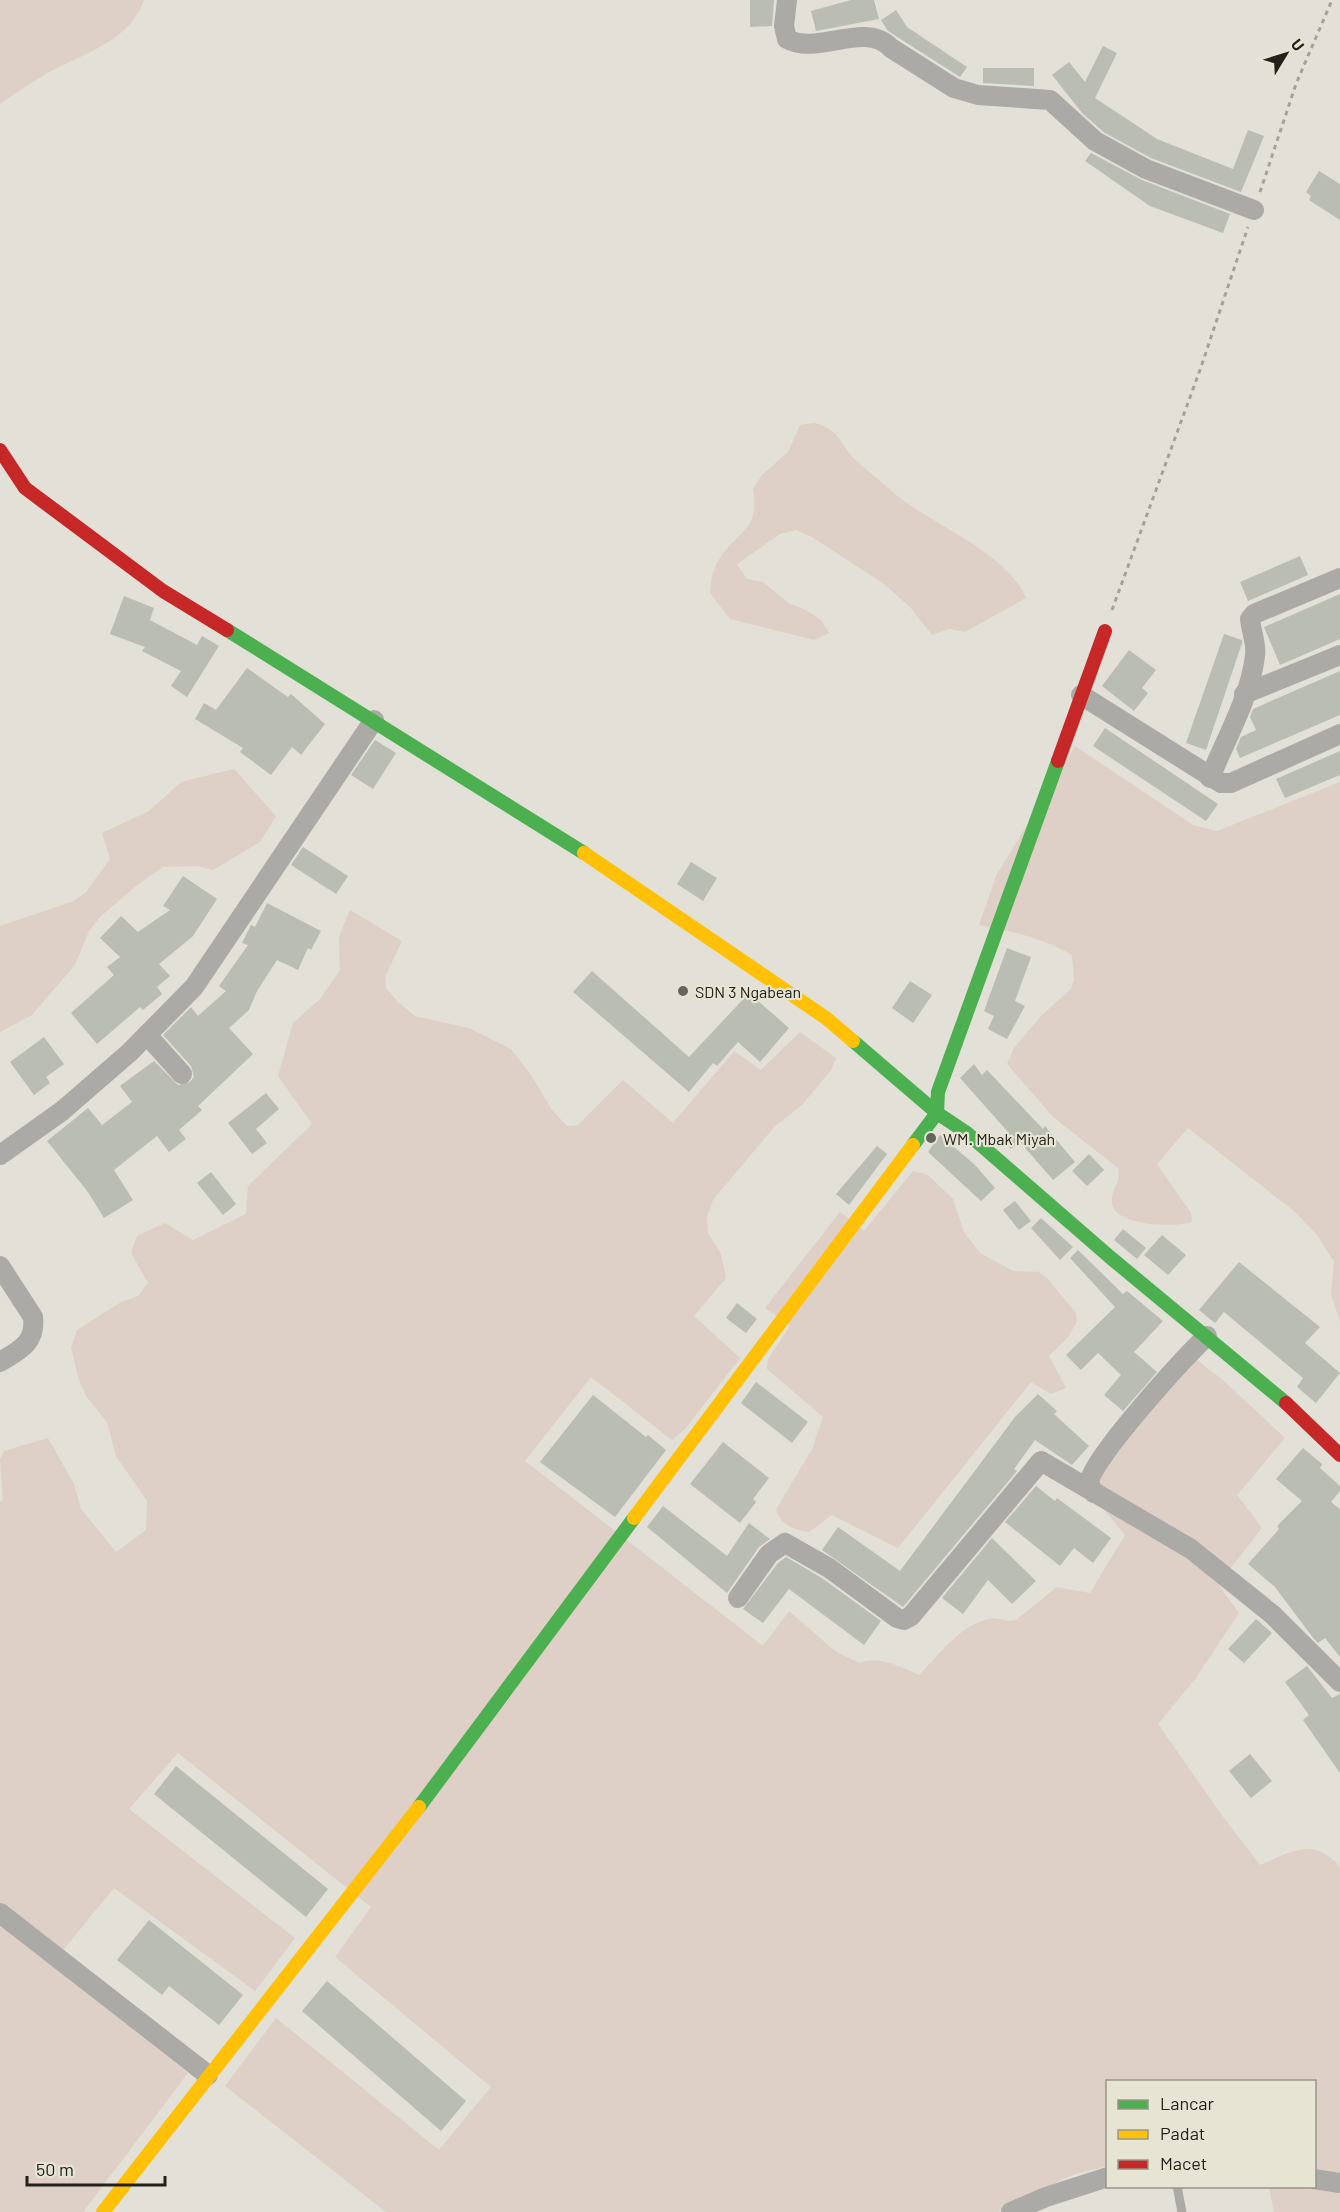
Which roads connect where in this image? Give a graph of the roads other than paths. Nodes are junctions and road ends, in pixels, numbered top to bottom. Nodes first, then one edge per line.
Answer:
1 (787, 0) edge
2 (1254, 210) road end
3 (0, 450) edge
4 (1340, 578) edge
5 (1105, 631) road end
6 (1340, 655) edge
7 (1244, 694) junction
8 (1081, 695) junction
9 (374, 720) junction
10 (1340, 734) edge
11 (1210, 778) junction
12 (147, 1035) junction
13 (182, 1074) dead end
14 (937, 1113) junction
15 (0, 1155) edge
16 (0, 1266) edge
17 (1207, 1336) junction
18 (0, 1362) edge
19 (1340, 1455) edge
20 (1094, 1494) junction
21 (738, 1598) dead end
22 (1340, 1682) edge
23 (0, 1913) edge
24 (208, 2076) junction
25 (1106, 2177) edge
26 (1316, 2179) edge
27 (1340, 2183) edge
28 (1177, 2188) edge
29 (103, 2212) edge
30 (1011, 2212) edge
31 (1182, 2212) edge

1 - 2 street
3 - 9 street
4 - 7 street
5 - 8 street
6 - 7 street
7 - 11 street
8 - 11 street
8 - 14 street
9 - 12 street
9 - 14 street
10 - 11 street
12 - 13 street
12 - 15 street
14 - 17 street
14 - 24 street
16 - 18 street
17 - 19 street
17 - 20 street
20 - 21 street
20 - 22 street
23 - 24 street
24 - 29 street
25 - 30 street
26 - 27 street
28 - 31 lane

